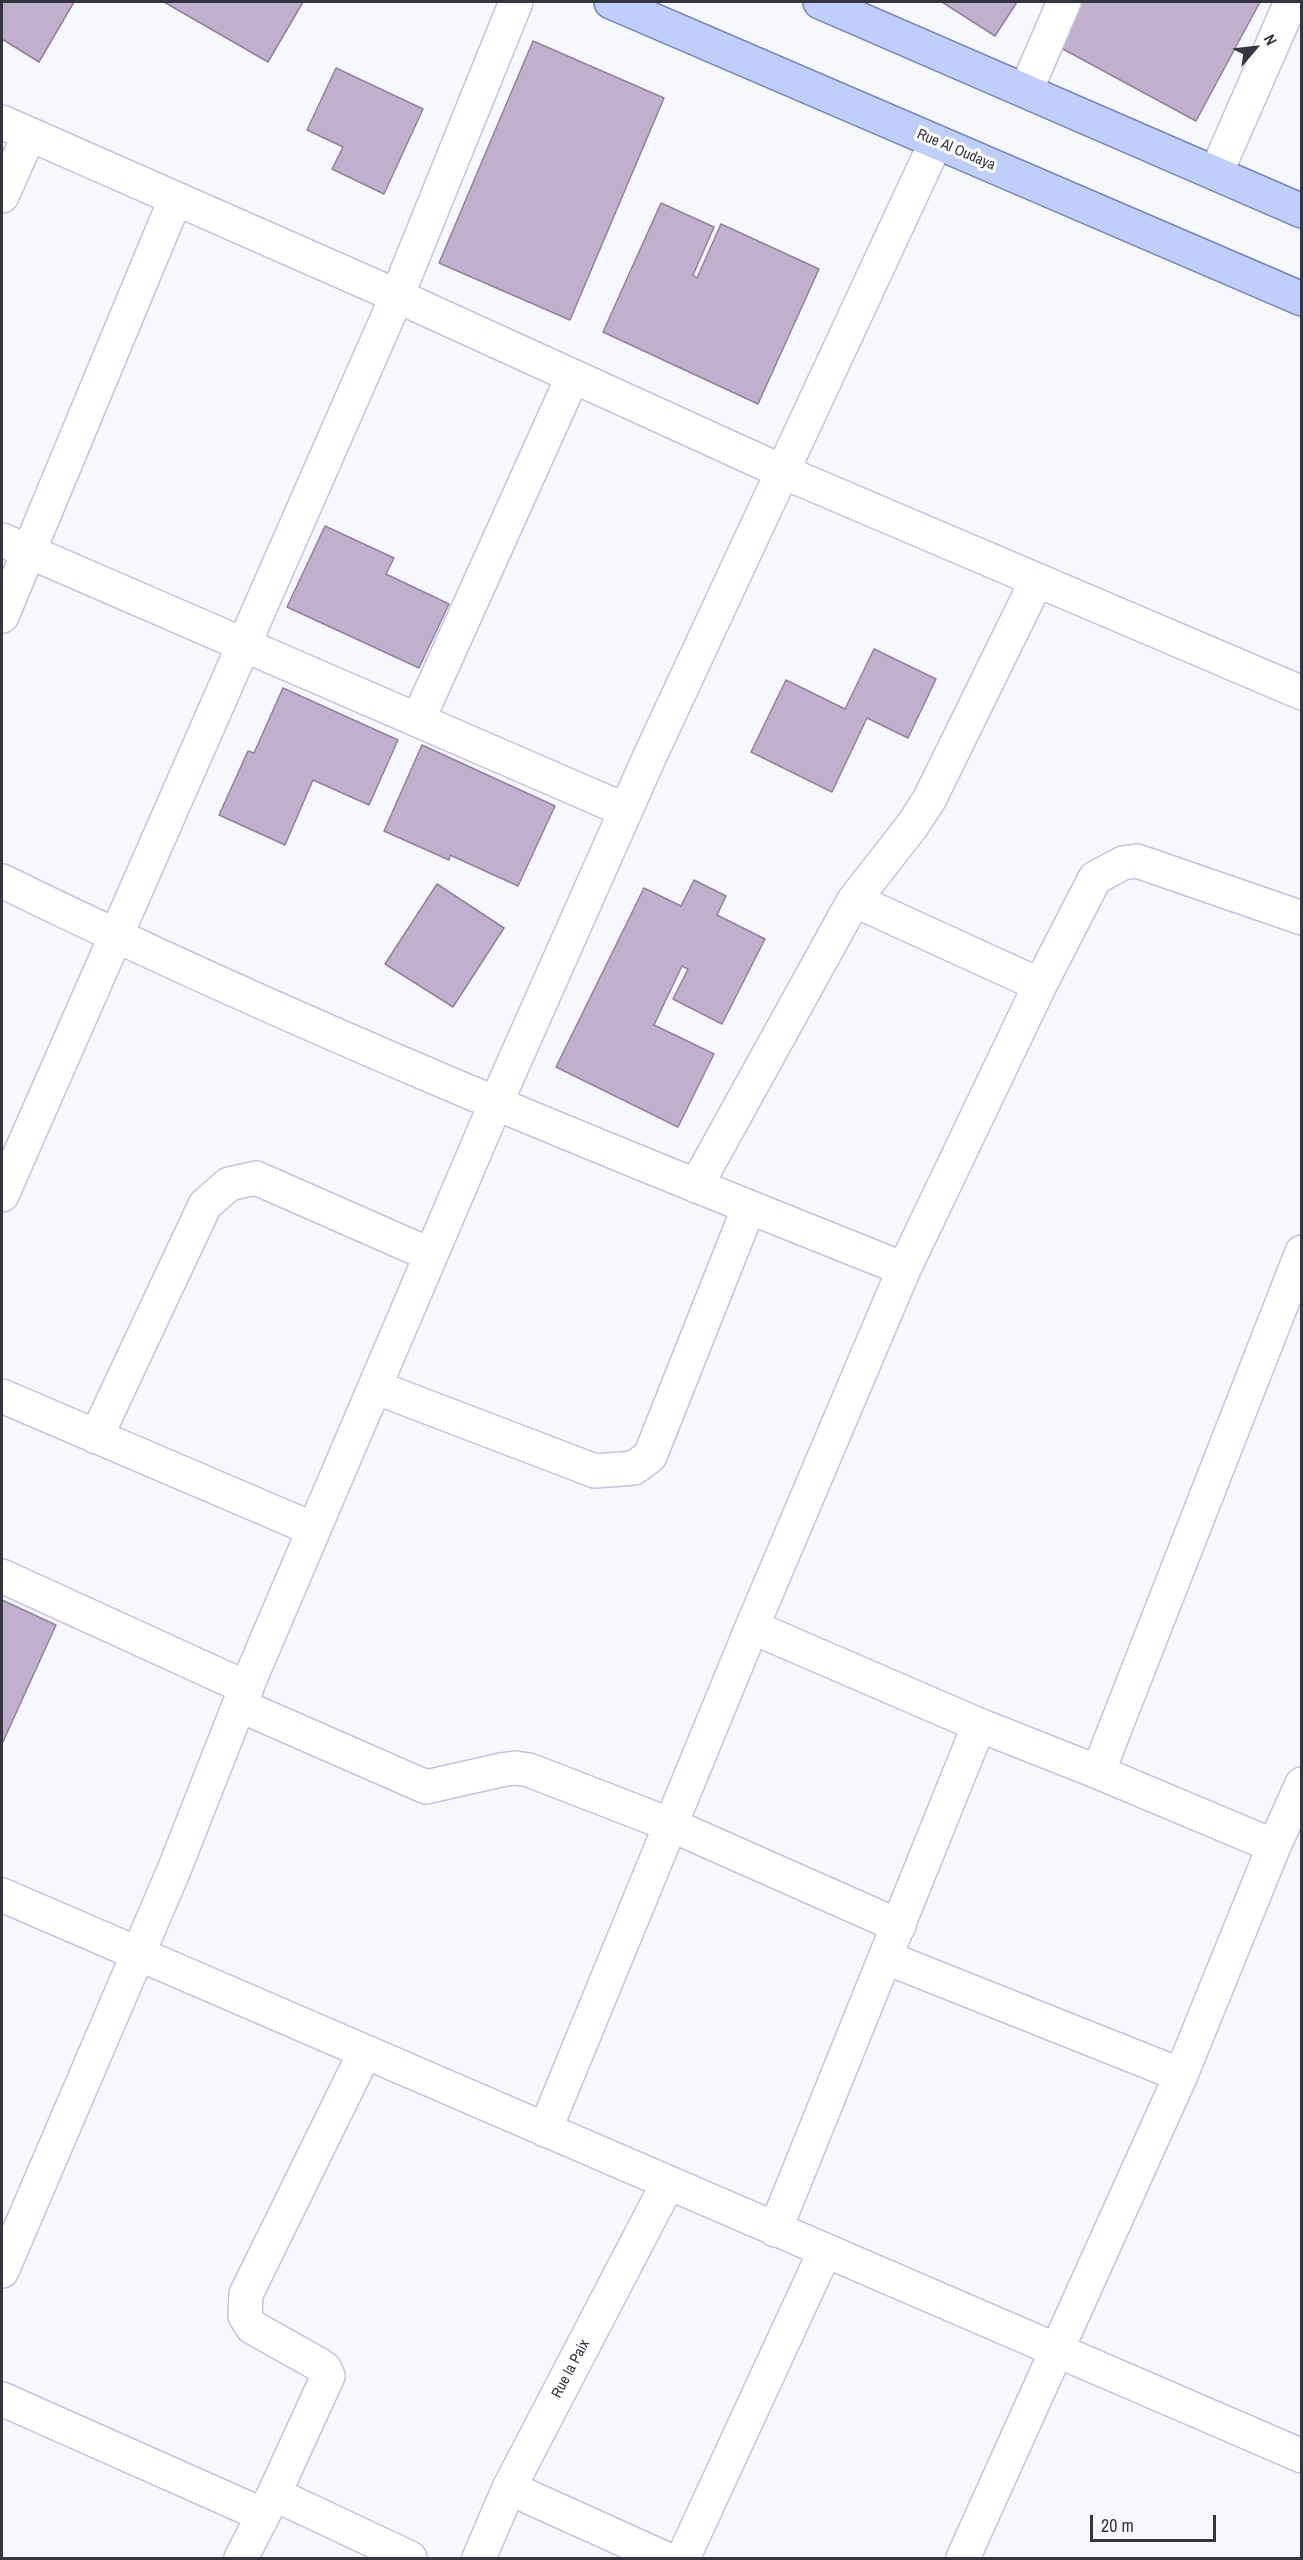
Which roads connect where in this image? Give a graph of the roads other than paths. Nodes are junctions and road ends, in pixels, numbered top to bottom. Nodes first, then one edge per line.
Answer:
1 (516, 2) edge
2 (611, 2) edge
3 (1064, 2) edge
4 (1291, 2) edge
5 (826, 3) edge
6 (1026, 90) junction
7 (15, 129) edge
8 (936, 141) junction
9 (1216, 173) junction
10 (2, 196) edge
11 (175, 200) junction
12 (1302, 210) edge
13 (397, 296) junction
14 (1302, 299) edge
15 (573, 376) junction
16 (781, 471) junction
17 (16, 546) edge
18 (1037, 580) junction
19 (2, 616) edge
20 (244, 644) junction
21 (1302, 693) edge
22 (418, 720) junction
23 (625, 810) junction
24 (2, 881) edge
25 (854, 900) junction
26 (1302, 918) edge
27 (116, 937) junction
28 (1040, 985) junction
29 (495, 1105) junction
30 (696, 1186) junction
31 (2, 1195) edge
32 (749, 1208) junction
33 (1302, 1252) edge
34 (431, 1255) junction
35 (904, 1269) junction
36 (1291, 1313) edge
37 (375, 1387) junction
38 (2, 1396) edge
39 (96, 1437) junction
40 (313, 1529) junction
41 (2, 1576) edge
42 (753, 1627) junction
43 (243, 1697) junction
44 (979, 1725) junction
45 (1098, 1772) junction
46 (1302, 1784) edge
47 (671, 1825) junction
48 (1274, 1846) junction
49 (2, 1895) edge
50 (899, 1926) junction
51 (138, 1954) junction
52 (887, 1958) junction
53 (364, 2052) junction
54 (1181, 2075) junction
55 (545, 2130) junction
56 (668, 2183) junction
57 (13, 2212) edge
58 (775, 2230) junction
59 (825, 2251) junction
60 (2, 2271) edge
61 (1057, 2351) junction
62 (2, 2399) edge
63 (1302, 2456) edge
64 (509, 2488) junction
65 (268, 2505) junction
66 (242, 2559) edge
67 (410, 2559) edge
68 (479, 2559) edge
69 (664, 2559) edge
70 (683, 2559) edge
71 (963, 2559) edge

1 - 13 street
2 - 8 main road, Rue Al Oudaya
3 - 6 street
4 - 9 street
5 - 6 main road
6 - 9 main road
7 - 10 street
7 - 11 street
8 - 14 main road, Rue Al Oudaya
8 - 16 street
9 - 12 main road
11 - 13 street
11 - 17 street
13 - 15 street
13 - 20 street
15 - 16 street
15 - 22 street
16 - 18 street
16 - 23 street
17 - 19 street
17 - 20 street
18 - 21 street
18 - 25 street
20 - 22 street
20 - 27 street
22 - 23 street
23 - 29 street
24 - 27 street
25 - 28 street
25 - 30 street
26 - 28 street
27 - 29 street
27 - 31 street
28 - 35 street
29 - 30 street
29 - 34 street
30 - 32 street
32 - 35 street
32 - 37 street
33 - 36 street
34 - 37 street
34 - 39 street
35 - 42 street
36 - 45 street
37 - 40 street
38 - 39 street
39 - 40 street
40 - 43 street
41 - 43 street
42 - 44 street
42 - 47 street
43 - 47 street
43 - 51 street
44 - 45 street
44 - 50 street
45 - 48 street
46 - 48 street
47 - 50 street
47 - 55 street
48 - 54 street
49 - 51 street
50 - 52 street
51 - 53 street
51 - 57 street
52 - 54 street
52 - 58 street
53 - 55 street
53 - 65 street
54 - 61 street
55 - 56 street
56 - 58 street
56 - 64 street, Rue la Paix
57 - 60 street
58 - 59 street
59 - 61 street
59 - 70 street
61 - 63 street
61 - 71 street
62 - 65 street
64 - 68 street, Rue la Paix
64 - 69 street
65 - 66 street
65 - 67 street

